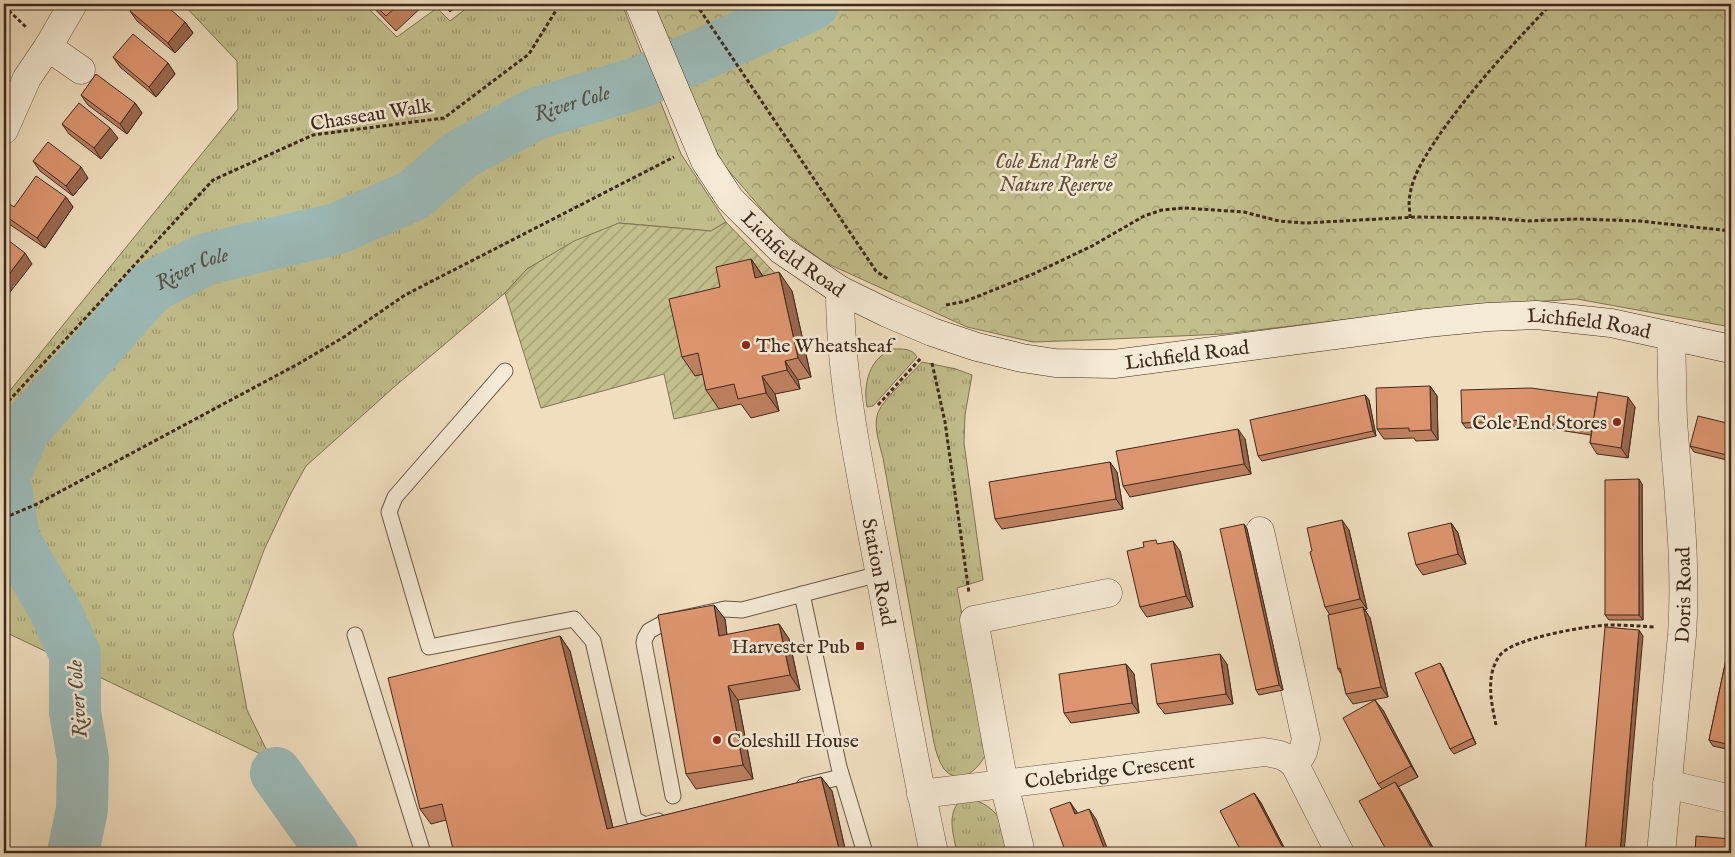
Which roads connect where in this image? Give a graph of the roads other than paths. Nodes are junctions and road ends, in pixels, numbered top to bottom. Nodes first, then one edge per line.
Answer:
1 (74, 4) edge
2 (639, 4) edge
3 (48, 48) junction
4 (81, 70) dead end
5 (4, 130) edge
6 (840, 290) junction
7 (1671, 336) junction
8 (1731, 349) edge
9 (505, 371) dead end
10 (1260, 531) dead end
11 (879, 574) junction
12 (1108, 593) dead end
13 (802, 594) junction
14 (355, 635) dead end
15 (1295, 765) junction
16 (841, 777) junction
17 (1004, 784) junction
18 (1667, 784) junction
19 (794, 788) edge
20 (921, 794) junction
21 (673, 796) dead end
22 (1731, 799) edge
23 (672, 818) edge
24 (423, 853) edge
25 (865, 853) edge
26 (934, 853) edge
27 (1021, 853) edge
28 (1340, 853) edge
29 (1661, 853) edge

1 - 3 street
2 - 6 street, Lichfield Road
3 - 4 street
3 - 5 street
6 - 7 street, Lichfield Road
6 - 11 street, Station Road
7 - 8 street, Lichfield Road
7 - 18 street, Doris Road
9 - 23 lane
10 - 15 street
11 - 13 lane
11 - 20 street, Station Road
12 - 17 street
13 - 16 lane
13 - 21 lane
14 - 24 lane
15 - 17 street, Colebridge Crescent
15 - 28 street
16 - 19 lane
16 - 25 lane
17 - 20 street, Colebridge Crescent
17 - 27 street
18 - 22 street
18 - 29 street, Doris Road
20 - 26 street, Station Road

